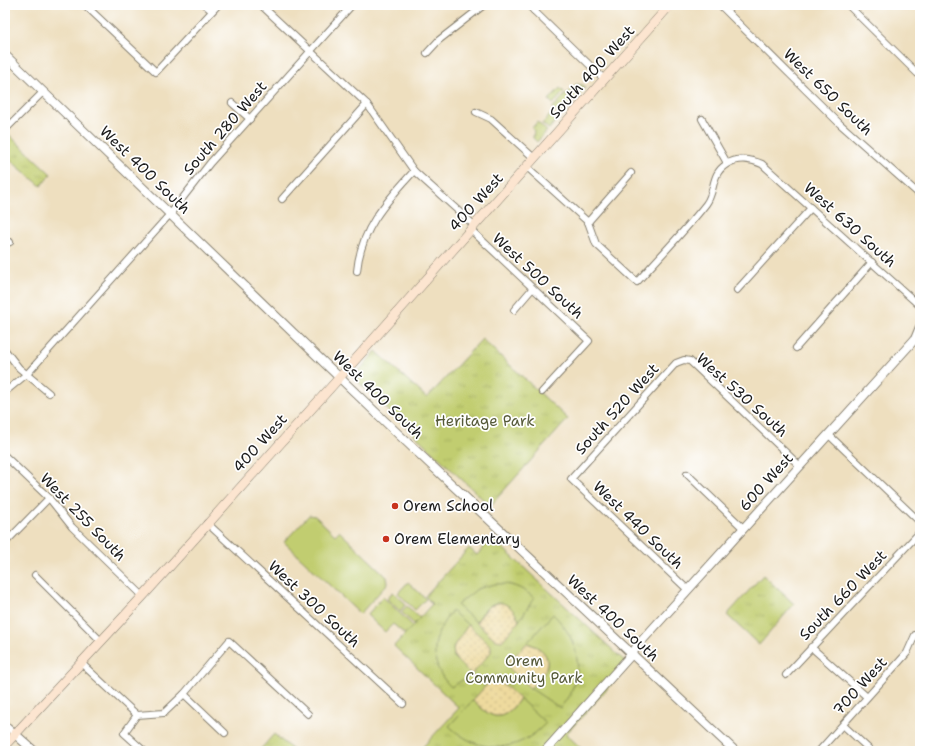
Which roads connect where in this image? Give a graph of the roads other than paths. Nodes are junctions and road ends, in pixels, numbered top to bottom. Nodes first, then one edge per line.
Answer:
1 (84, 5) edge
2 (205, 5) edge
3 (218, 5) edge
4 (261, 5) edge
5 (352, 5) edge
6 (484, 5) edge
7 (528, 5) edge
8 (540, 5) edge
9 (670, 5) edge
10 (720, 5) edge
11 (848, 5) edge
12 (212, 11) junction
13 (534, 11) junction
14 (310, 51) junction
15 (427, 53) dead end
16 (5, 55) edge
17 (920, 76) edge
18 (604, 79) junction
19 (43, 92) junction
20 (232, 103) dead end
21 (367, 104) junction
22 (476, 112) dead end
23 (702, 118) dead end
24 (250, 119) junction
25 (5, 130) edge
26 (534, 158) junction
27 (727, 163) junction
28 (527, 167) junction
29 (414, 172) junction
30 (631, 173) dead end
31 (920, 195) edge
32 (282, 199) dead end
33 (811, 208) junction
34 (171, 213) junction
35 (588, 222) junction
36 (472, 227) junction
37 (872, 262) junction
38 (357, 271) dead end
39 (532, 289) junction
40 (737, 290) dead end
41 (920, 306) edge
42 (514, 310) dead end
43 (920, 327) edge
44 (796, 348) dead end
45 (5, 350) edge
46 (684, 360) joint
47 (28, 373) junction
48 (340, 377) junction
49 (5, 392) edge
50 (542, 392) dead end
51 (49, 393) dead end
52 (828, 435) junction
53 (5, 456) edge
54 (800, 466) junction
55 (687, 474) dead end
56 (572, 479) joint
57 (49, 498) junction
58 (920, 522) edge
59 (207, 523) junction
60 (743, 528) junction
61 (920, 532) edge
62 (5, 544) edge
63 (35, 575) dead end
64 (688, 590) junction
65 (143, 596) junction
66 (915, 635) dead end
67 (101, 641) junction
68 (811, 647) junction
69 (632, 655) junction
70 (80, 663) junction
71 (786, 675) dead end
72 (184, 694) junction
73 (867, 697) junction
74 (403, 704) dead end
75 (308, 714) dead end
76 (137, 715) junction
77 (5, 725) edge
78 (843, 725) junction
79 (225, 733) dead end
80 (15, 734) junction
81 (5, 745) edge
82 (34, 751) edge
83 (144, 751) edge
84 (545, 751) edge
85 (735, 751) edge
86 (818, 751) edge
87 (871, 751) edge

1 - 12 street
2 - 12 street
3 - 12 street
4 - 14 street, West 500 South
5 - 14 street, South 280 West
6 - 15 street
7 - 13 street
8 - 13 street
9 - 18 main road, South 400 West
10 - 31 street, West 650 South
11 - 17 street
13 - 18 street
14 - 21 street, West 500 South
14 - 24 street, South 280 West
16 - 19 street, West 400 South
18 - 26 main road, South 400 West
19 - 25 street
19 - 34 street, West 400 South
20 - 24 street
21 - 29 street, West 500 South
21 - 32 street
22 - 26 street
23 - 27 street
24 - 34 street, South 280 West
26 - 28 main road, 400 West
27 - 33 street, West 630 South
27 - 35 street
28 - 35 street
28 - 36 main road, 400 West
29 - 36 street, West 500 South
29 - 38 street
30 - 35 street
33 - 37 street, West 630 South
33 - 40 street
34 - 47 street, South 280 West
34 - 48 street, West 400 South
36 - 39 street, West 500 South
36 - 48 main road, 400 West
37 - 41 street, West 630 South
37 - 44 street
39 - 42 street
39 - 50 street, West 500 South
43 - 52 street, 600 West
45 - 47 street
46 - 54 street, West 530 South
46 - 56 street, South 520 West
47 - 49 street, South 280 West
47 - 51 street
48 - 59 main road, 400 West
48 - 69 street, West 400 South
52 - 54 street, 600 West
52 - 58 street
53 - 57 street, West 255 South
54 - 60 street, 600 West
55 - 60 street
56 - 64 street, West 440 South
57 - 62 street
57 - 65 street, West 255 South
59 - 65 main road, 400 West
59 - 74 street, West 300 South
60 - 64 street, 600 West
61 - 68 street, South 660 West
63 - 67 street
64 - 69 street, 600 West
65 - 67 main road, 400 West
66 - 73 street, 700 West
67 - 70 main road, 400 West
68 - 71 street, South 660 West
68 - 73 street
69 - 84 street, 600 West
69 - 85 street, West 400 South
70 - 76 street
70 - 80 main road, 400 West
72 - 75 street
72 - 76 street
72 - 79 street
73 - 78 street, 700 West
76 - 83 street
77 - 80 street
78 - 86 street, 700 West
78 - 87 street
80 - 81 main road, 400 West
80 - 82 street

